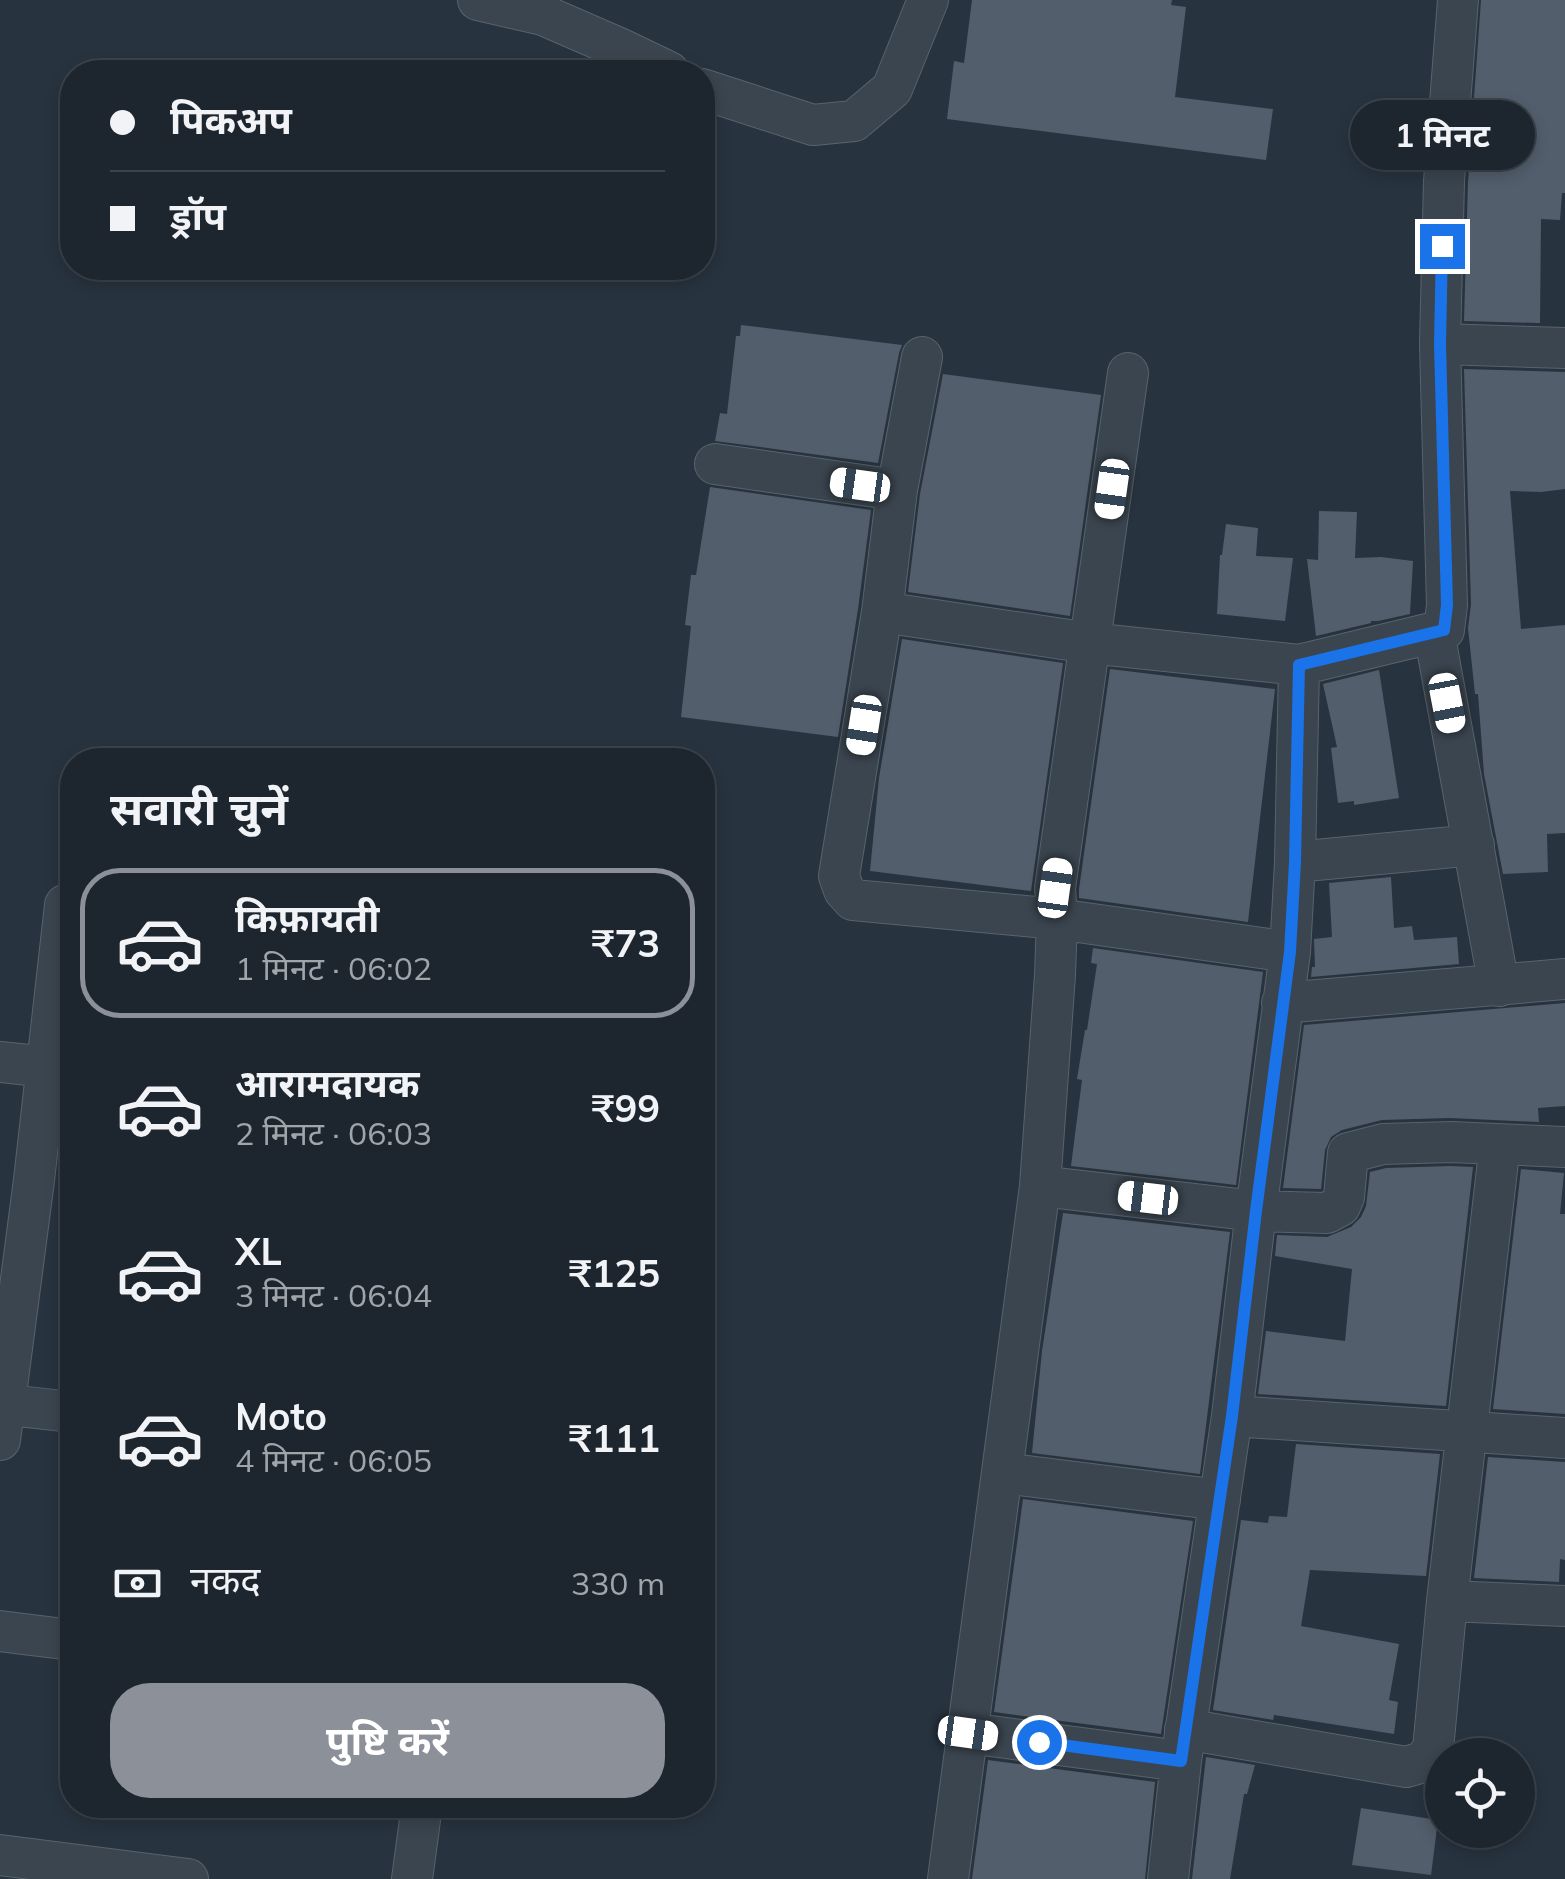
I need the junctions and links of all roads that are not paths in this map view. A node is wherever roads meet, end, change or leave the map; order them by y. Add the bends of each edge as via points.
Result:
1 (478, 0) edge
2 (928, 0) edge
3 (1458, 0) edge
4 (644, 60) edge
5 (715, 93) edge
6 (1440, 344) junction
7 (1565, 348) edge
8 (922, 357) dead end
9 (1128, 373) dead end
10 (715, 464) dead end
11 (897, 490) junction
12 (882, 612) junction
13 (1434, 632) junction
14 (1090, 643) junction
15 (1299, 665) junction
16 (1474, 845) junction
17 (1295, 862) junction
18 (1057, 920) junction
19 (60, 944) edge
20 (1290, 952) junction
21 (1565, 979) edge
22 (1498, 986) junction
23 (1282, 1003) junction
24 (0, 1062) edge
25 (47, 1067) junction
26 (1500, 1144) junction
27 (1565, 1147) edge
28 (1040, 1186) junction
29 (1256, 1211) junction
30 (60, 1413) edge
31 (2, 1416) edge
32 (1232, 1416) junction
33 (1468, 1430) junction
34 (1565, 1438) edge
35 (1002, 1473) junction
36 (1220, 1500) junction
37 (1447, 1601) junction
38 (1565, 1606) edge
39 (0, 1632) edge
40 (60, 1639) edge
41 (968, 1733) junction
42 (1183, 1745) junction
43 (420, 1818) edge
44 (0, 1855) edge
45 (188, 1879) edge
46 (412, 1879) edge
47 (948, 1879) edge
48 (1168, 1879) edge

1 - 4 street via 543,16
2 - 5 street via 892,89 854,122 813,125
3 - 6 street
6 - 7 street
6 - 13 street via 1447,605 1444,630
8 - 11 street
9 - 14 street
10 - 11 street
11 - 12 street
12 - 14 street
12 - 18 street via 839,876 844,890 853,900
13 - 15 street
13 - 16 street
14 - 15 street
14 - 18 street via 1055,888
15 - 17 street
16 - 17 street
16 - 22 street
17 - 20 street
18 - 20 street
18 - 28 street
19 - 25 street
20 - 23 street
21 - 22 street
22 - 23 street
23 - 29 street
24 - 25 street
25 - 31 street
26 - 27 street
26 - 29 street via 1383,1144 1348,1153 1340,1206 1327,1213
26 - 33 street
28 - 29 street
28 - 35 street
29 - 32 street
30 - 31 street
32 - 33 street
32 - 36 street
33 - 34 street
33 - 37 street
35 - 36 street
35 - 41 street
36 - 42 street
37 - 38 street
37 - 42 street via 1432,1749 1424,1762 1406,1767
39 - 40 street
41 - 42 street
41 - 47 street
42 - 48 street
43 - 46 street
44 - 45 street

